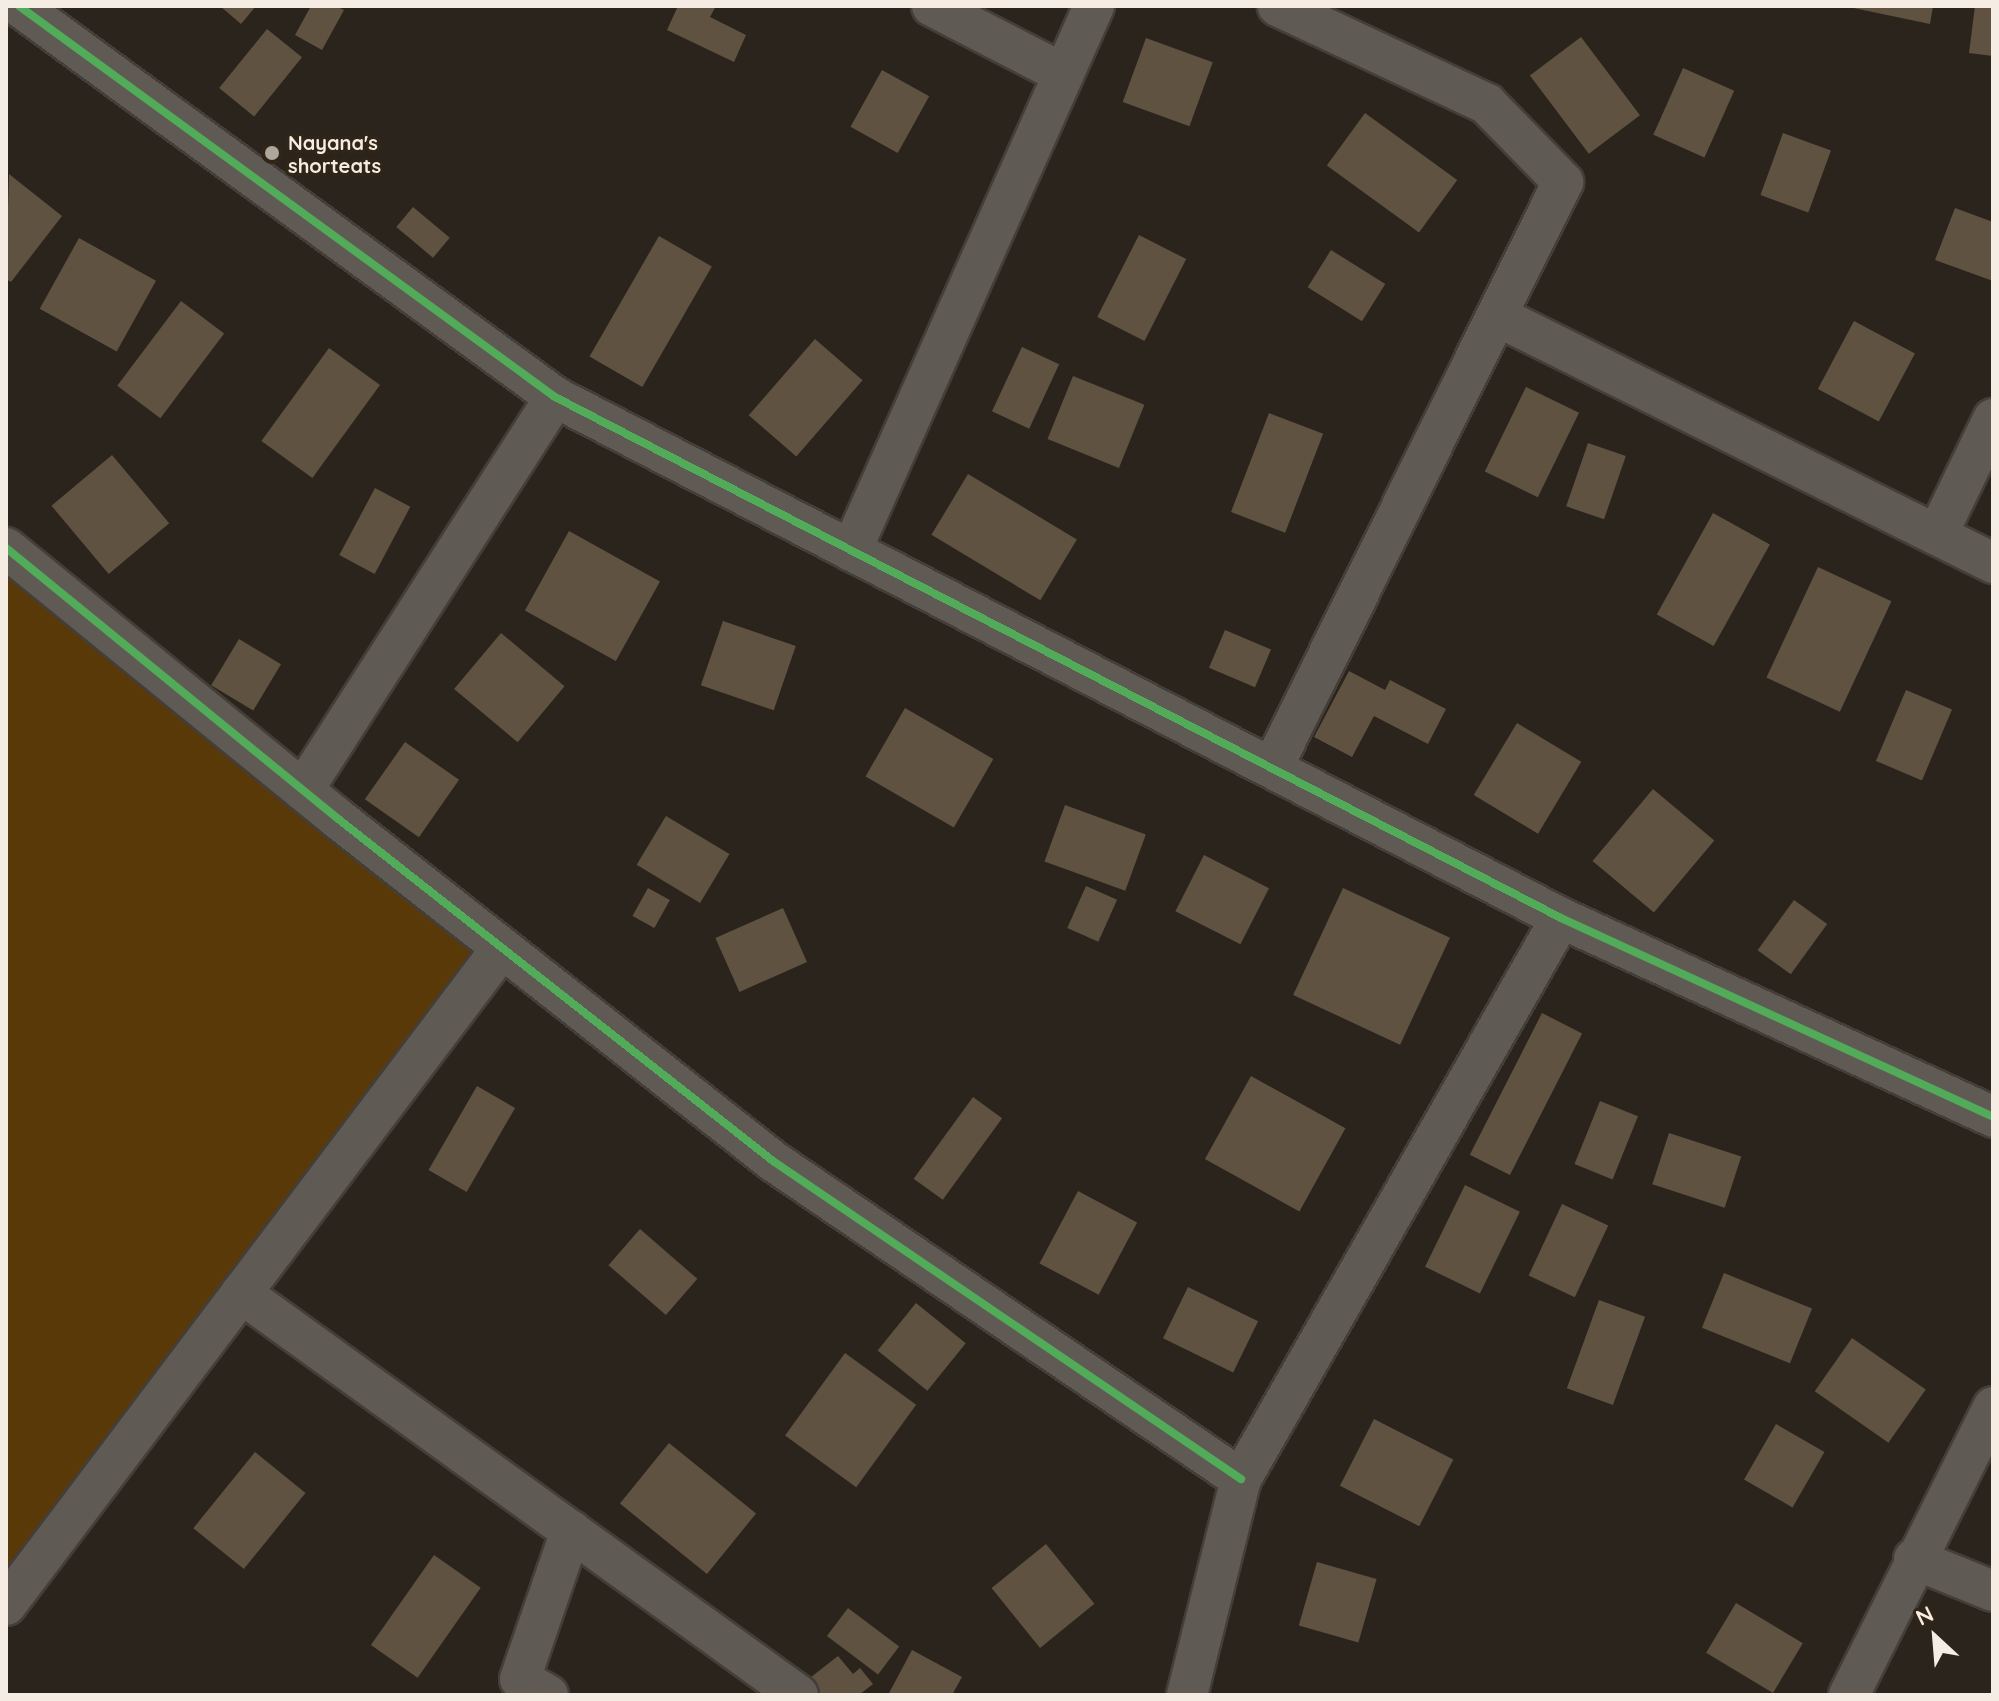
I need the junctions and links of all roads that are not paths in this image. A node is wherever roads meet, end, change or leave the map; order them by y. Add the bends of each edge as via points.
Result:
1 (19, 6) edge
2 (932, 6) edge
3 (1094, 6) edge
4 (1278, 6) edge
5 (1064, 74) junction
6 (1497, 316) junction
7 (555, 397) junction
8 (1993, 419) edge
9 (1937, 535) junction
10 (6, 548) edge
11 (851, 551) junction
12 (1993, 563) edge
13 (1272, 768) junction
14 (303, 790) junction
15 (1561, 918) junction
16 (502, 948) junction
17 (1993, 1117) edge
18 (241, 1293) junction
19 (1993, 1407) edge
20 (1241, 1479) junction
21 (571, 1531) junction
22 (1914, 1559) junction
23 (1993, 1591) edge
24 (6, 1605) edge
25 (548, 1695) edge
26 (798, 1695) edge
27 (1187, 1695) edge
28 (1849, 1695) edge

1 - 7 street
2 - 5 street
3 - 5 street
4 - 6 street via 1487,104 1563,182
5 - 11 street
6 - 9 street
6 - 13 street
7 - 11 street
7 - 14 street
8 - 9 street
9 - 12 street
10 - 14 street
11 - 13 street
13 - 15 street
14 - 16 street
15 - 17 street
15 - 20 street
16 - 18 street
16 - 20 street via 773,1161
18 - 21 street
18 - 24 street
19 - 22 street
20 - 27 street
21 - 25 street via 520,1679
21 - 26 street
22 - 23 street
22 - 28 street

